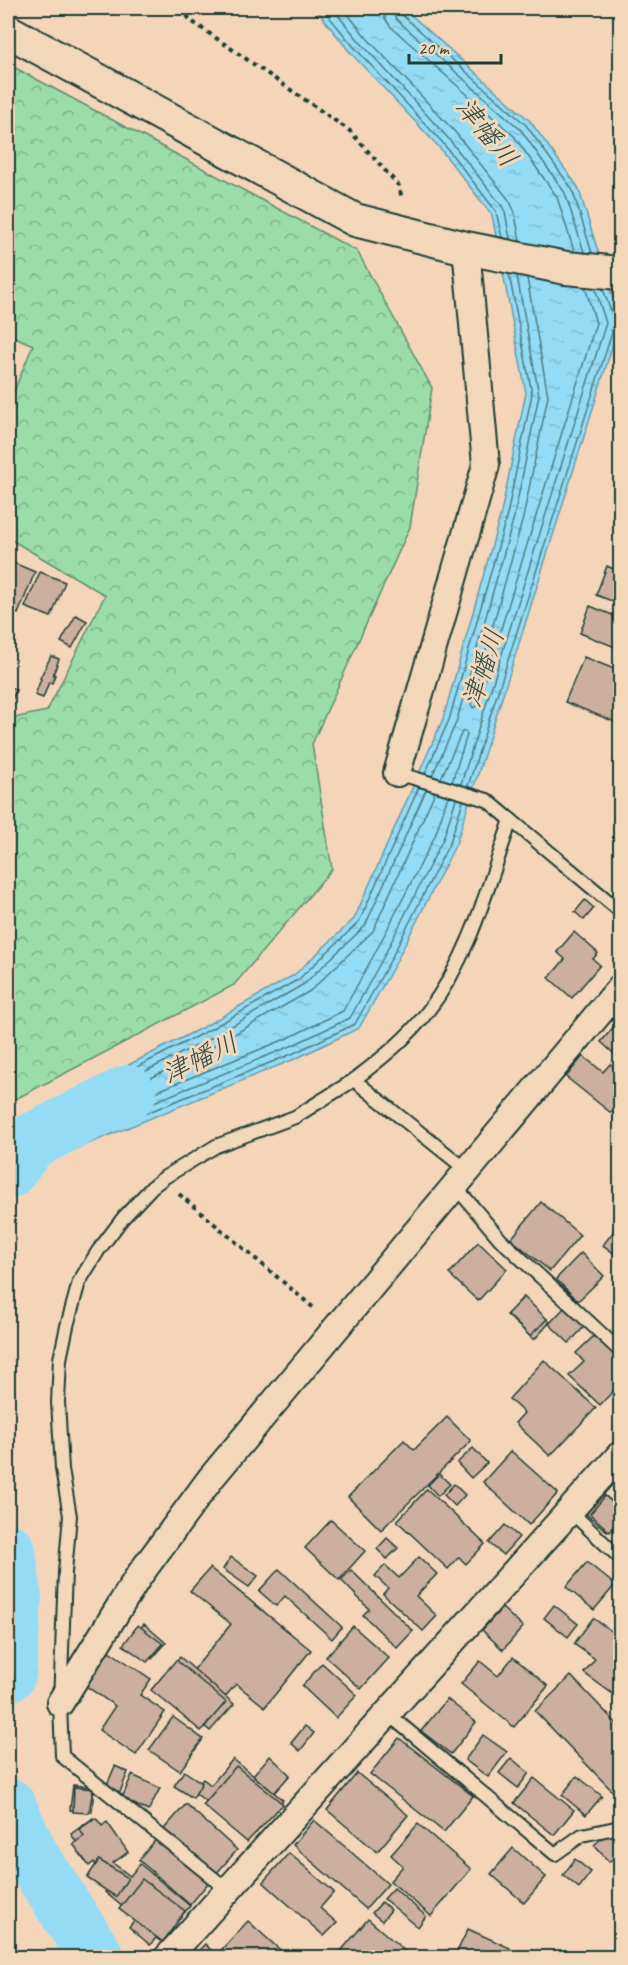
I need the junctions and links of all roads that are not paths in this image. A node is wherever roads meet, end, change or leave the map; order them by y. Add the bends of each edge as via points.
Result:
1 (8, 31) edge
2 (466, 248) junction
3 (621, 273) edge
4 (397, 773) joint
5 (511, 820) junction
6 (621, 911) edge
7 (621, 988) edge
8 (354, 1080) junction
9 (461, 1178) junction
10 (621, 1351) edge
11 (621, 1455) edge
12 (570, 1511) junction
13 (621, 1558) edge
14 (60, 1703) junction
15 (387, 1713) junction
16 (621, 1827) edge
17 (228, 1890) junction
18 (167, 1958) edge

1 - 2 street via 355,220
2 - 3 street via 566,268
2 - 4 street via 486,465
4 - 5 lane via 487,800
5 - 6 lane
5 - 8 lane via 467,945 454,970 428,1011 390,1052
7 - 9 street
8 - 9 lane
8 - 14 lane via 295,1117 216,1146 152,1187 123,1218 79,1282 60,1359 58,1402 62,1469 70,1516
9 - 10 lane via 500,1239
9 - 14 street via 211,1478 138,1577
11 - 12 street
12 - 13 lane
12 - 15 street
14 - 17 lane via 62,1756
15 - 16 lane via 555,1854 582,1835
15 - 17 street
17 - 18 street

